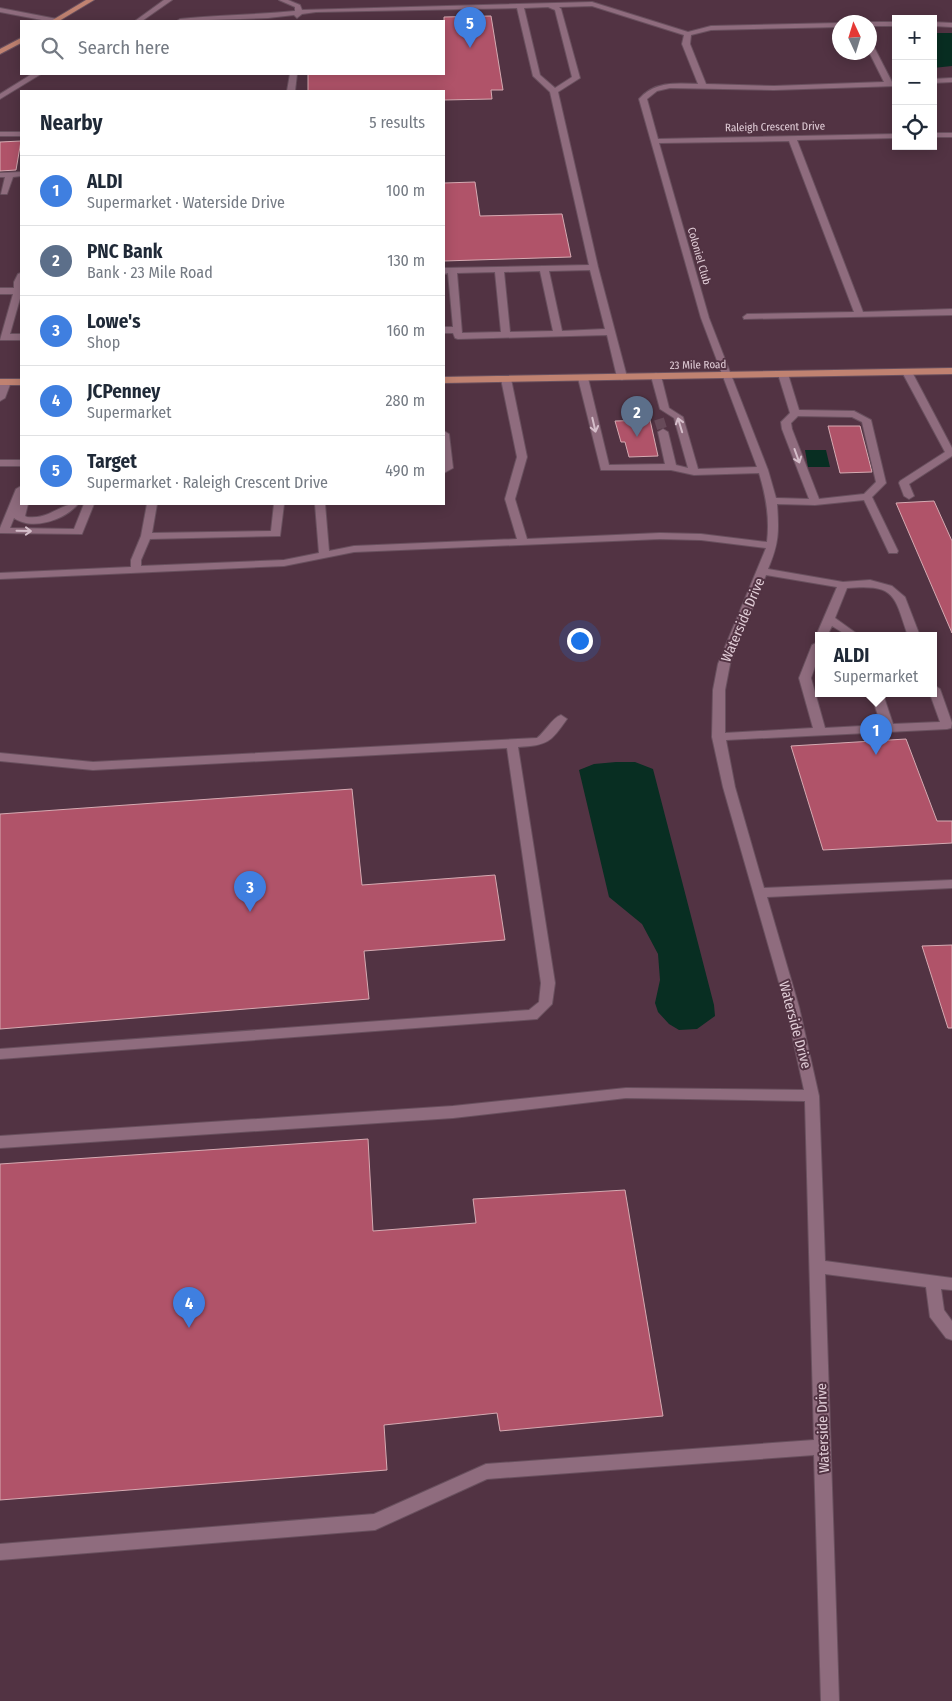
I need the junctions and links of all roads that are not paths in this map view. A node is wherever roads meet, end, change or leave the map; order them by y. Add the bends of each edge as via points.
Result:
1 (91, 0) edge
2 (170, 0) edge
3 (282, 0) edge
4 (425, 4) edge
5 (549, 5) junction
6 (520, 6) junction
7 (0, 10) edge
8 (299, 12) junction
9 (218, 19) edge
10 (50, 20) edge
11 (57, 20) edge
12 (140, 20) edge
13 (199, 20) edge
14 (296, 20) edge
15 (877, 24) edge
16 (892, 24) edge
17 (937, 24) edge
18 (832, 25) edge
19 (952, 25) edge
20 (688, 34) junction
21 (20, 41) edge
22 (0, 52) edge
23 (877, 59) edge
24 (36, 75) edge
25 (293, 75) edge
26 (952, 80) edge
27 (937, 81) edge
28 (892, 84) edge
29 (703, 86) junction
30 (291, 90) edge
31 (554, 91) junction
32 (0, 97) edge
33 (0, 134) edge
34 (20, 134) edge
35 (937, 135) edge
36 (952, 135) edge
37 (892, 136) edge
38 (792, 138) junction
39 (655, 141) junction
40 (20, 174) edge
41 (0, 175) edge
42 (10, 175) junction
43 (4, 192) dead end
44 (594, 267) junction
45 (544, 268) junction
46 (499, 270) junction
47 (448, 271) edge
48 (20, 278) edge
49 (0, 291) edge
50 (18, 291) junction
51 (952, 312) edge
52 (859, 314) junction
53 (747, 317) dead end
54 (445, 330) edge
55 (457, 330) junction
56 (612, 332) junction
57 (506, 334) junction
58 (558, 334) junction
59 (3, 337) edge
60 (20, 337) edge
61 (952, 371) edge
62 (907, 372) junction
63 (783, 374) junction
64 (728, 375) junction
65 (656, 376) junction
66 (622, 377) junction
67 (583, 378) junction
68 (506, 379) junction
69 (445, 380) edge
70 (3, 382) edge
71 (20, 382) edge
72 (0, 398) edge
73 (665, 409) junction
74 (795, 413) junction
75 (659, 420) dead end
76 (663, 432) tunnel mouth
77 (940, 435) junction
78 (952, 435) edge
79 (445, 442) edge
80 (951, 455) edge
81 (0, 463) edge
82 (20, 464) edge
83 (671, 467) junction
84 (445, 470) edge
85 (763, 470) junction
86 (694, 472) junction
87 (20, 493) edge
88 (909, 496) dead end
89 (867, 498) junction
90 (772, 501) junction
91 (815, 502) junction
92 (23, 505) edge
93 (72, 505) edge
94 (89, 505) edge
95 (152, 505) edge
96 (278, 505) edge
97 (320, 505) edge
98 (146, 536) junction
99 (523, 542) junction
100 (772, 546) junction
101 (893, 552) dead end
102 (324, 555) junction
103 (136, 568) junction
104 (763, 571) junction
105 (0, 576) edge
106 (843, 585) junction
107 (829, 619) junction
108 (824, 632) edge
109 (849, 632) edge
110 (913, 632) edge
111 (815, 653) edge
112 (878, 697) edge
113 (937, 697) edge
114 (561, 719) dead end
115 (888, 728) junction
116 (820, 732) junction
117 (718, 737) junction
118 (512, 743) junction
119 (0, 757) edge
120 (952, 884) edge
121 (760, 893) junction
122 (0, 1054) edge
123 (812, 1096) junction
124 (0, 1142) edge
125 (818, 1267) junction
126 (933, 1281) junction
127 (952, 1284) edge
128 (952, 1333) edge
129 (824, 1447) junction
130 (0, 1552) edge
131 (830, 1701) edge

1 - 11 main road
2 - 12 street
3 - 8 street via 298,6
4 - 6 street
4 - 8 street
5 - 6 street
5 - 20 street via 592,4
5 - 31 street via 558,9 576,78
6 - 31 street via 537,76
7 - 10 street
8 - 9 street
8 - 14 street
9 - 13 street
15 - 16 street
17 - 19 street
18 - 20 street via 711,28
20 - 29 street via 686,44
21 - 22 main road
23 - 28 street
24 - 32 street
25 - 30 street
26 - 27 street
28 - 29 street, Coloniel Club via 774,88
29 - 39 street, Coloniel Club via 657,88 647,93 643,99
31 - 44 street
33 - 34 street
35 - 36 street
37 - 38 street, Raleigh Crescent Drive
38 - 39 street, Raleigh Crescent Drive
38 - 52 street
39 - 64 street, Coloniel Club via 705,318
40 - 42 street
41 - 42 street
42 - 43 street
44 - 45 street
44 - 56 street
45 - 46 street
45 - 58 street
46 - 47 street
46 - 57 street
47 - 55 street
48 - 50 street
49 - 50 street
50 - 59 street
51 - 52 street
52 - 53 street
54 - 55 street
55 - 57 street via 458,336
56 - 58 street
56 - 66 street
57 - 58 street
59 - 60 street
61 - 62 main road, 23 Mile Road
62 - 63 main road, 23 Mile Road
62 - 77 street
63 - 64 main road, 23 Mile Road
63 - 74 street
64 - 65 main road, 23 Mile Road
64 - 85 street, Waterside Drive
65 - 66 main road, 23 Mile Road
65 - 73 street
66 - 67 main road, 23 Mile Road
67 - 68 main road, 23 Mile Road
67 -> 83 street via 605,468
68 - 69 main road, 23 Mile Road
68 - 99 street via 522,457 510,498
70 - 71 main road
70 - 72 street
73 - 75 street via 658,415
86 -> 73 street via 678,417
74 - 89 street via 854,414 866,420 881,483
74 -> 91 street via 786,422 787,429
76 - 83 street
77 - 78 street
77 - 80 street
79 - 84 street via 448,468
80 - 88 street via 904,483
81 - 82 street
83 - 86 street
85 - 86 street
85 - 90 street, Waterside Drive
87 -> 94 street via 4,531 78,532
89 - 91 street
89 - 101 street
90 - 91 street
90 - 100 street, Waterside Drive
92 - 93 street via 19,517 28,520 62,513
95 - 98 street
96 - 98 street via 276,534
97 - 102 street
98 - 103 street
99 - 100 street via 679,535
99 - 102 street via 354,549
100 - 104 street, Waterside Drive
102 - 103 street via 284,563
103 - 105 street
104 - 106 street
104 - 117 street, Waterside Drive via 724,664 716,702
106 - 107 street
106 - 110 street via 870,583 888,588 900,597
107 - 108 street
107 - 109 street
111 - 116 street via 805,678
112 - 115 street
113 - 115 street via 947,725
114 - 118 street via 540,742
115 - 116 street
116 - 117 street
117 - 121 street, Waterside Drive
118 - 119 street via 93,766
118 - 122 street via 548,984 545,1004 532,1014
120 - 121 street
121 - 123 street, Waterside Drive
123 - 124 street via 626,1093 453,1112
123 - 125 street, Waterside Drive
125 - 126 street
125 - 129 street, Waterside Drive
126 - 127 street
126 - 128 street via 936,1312
129 - 130 street via 486,1472 374,1522
129 - 131 street, Waterside Drive

